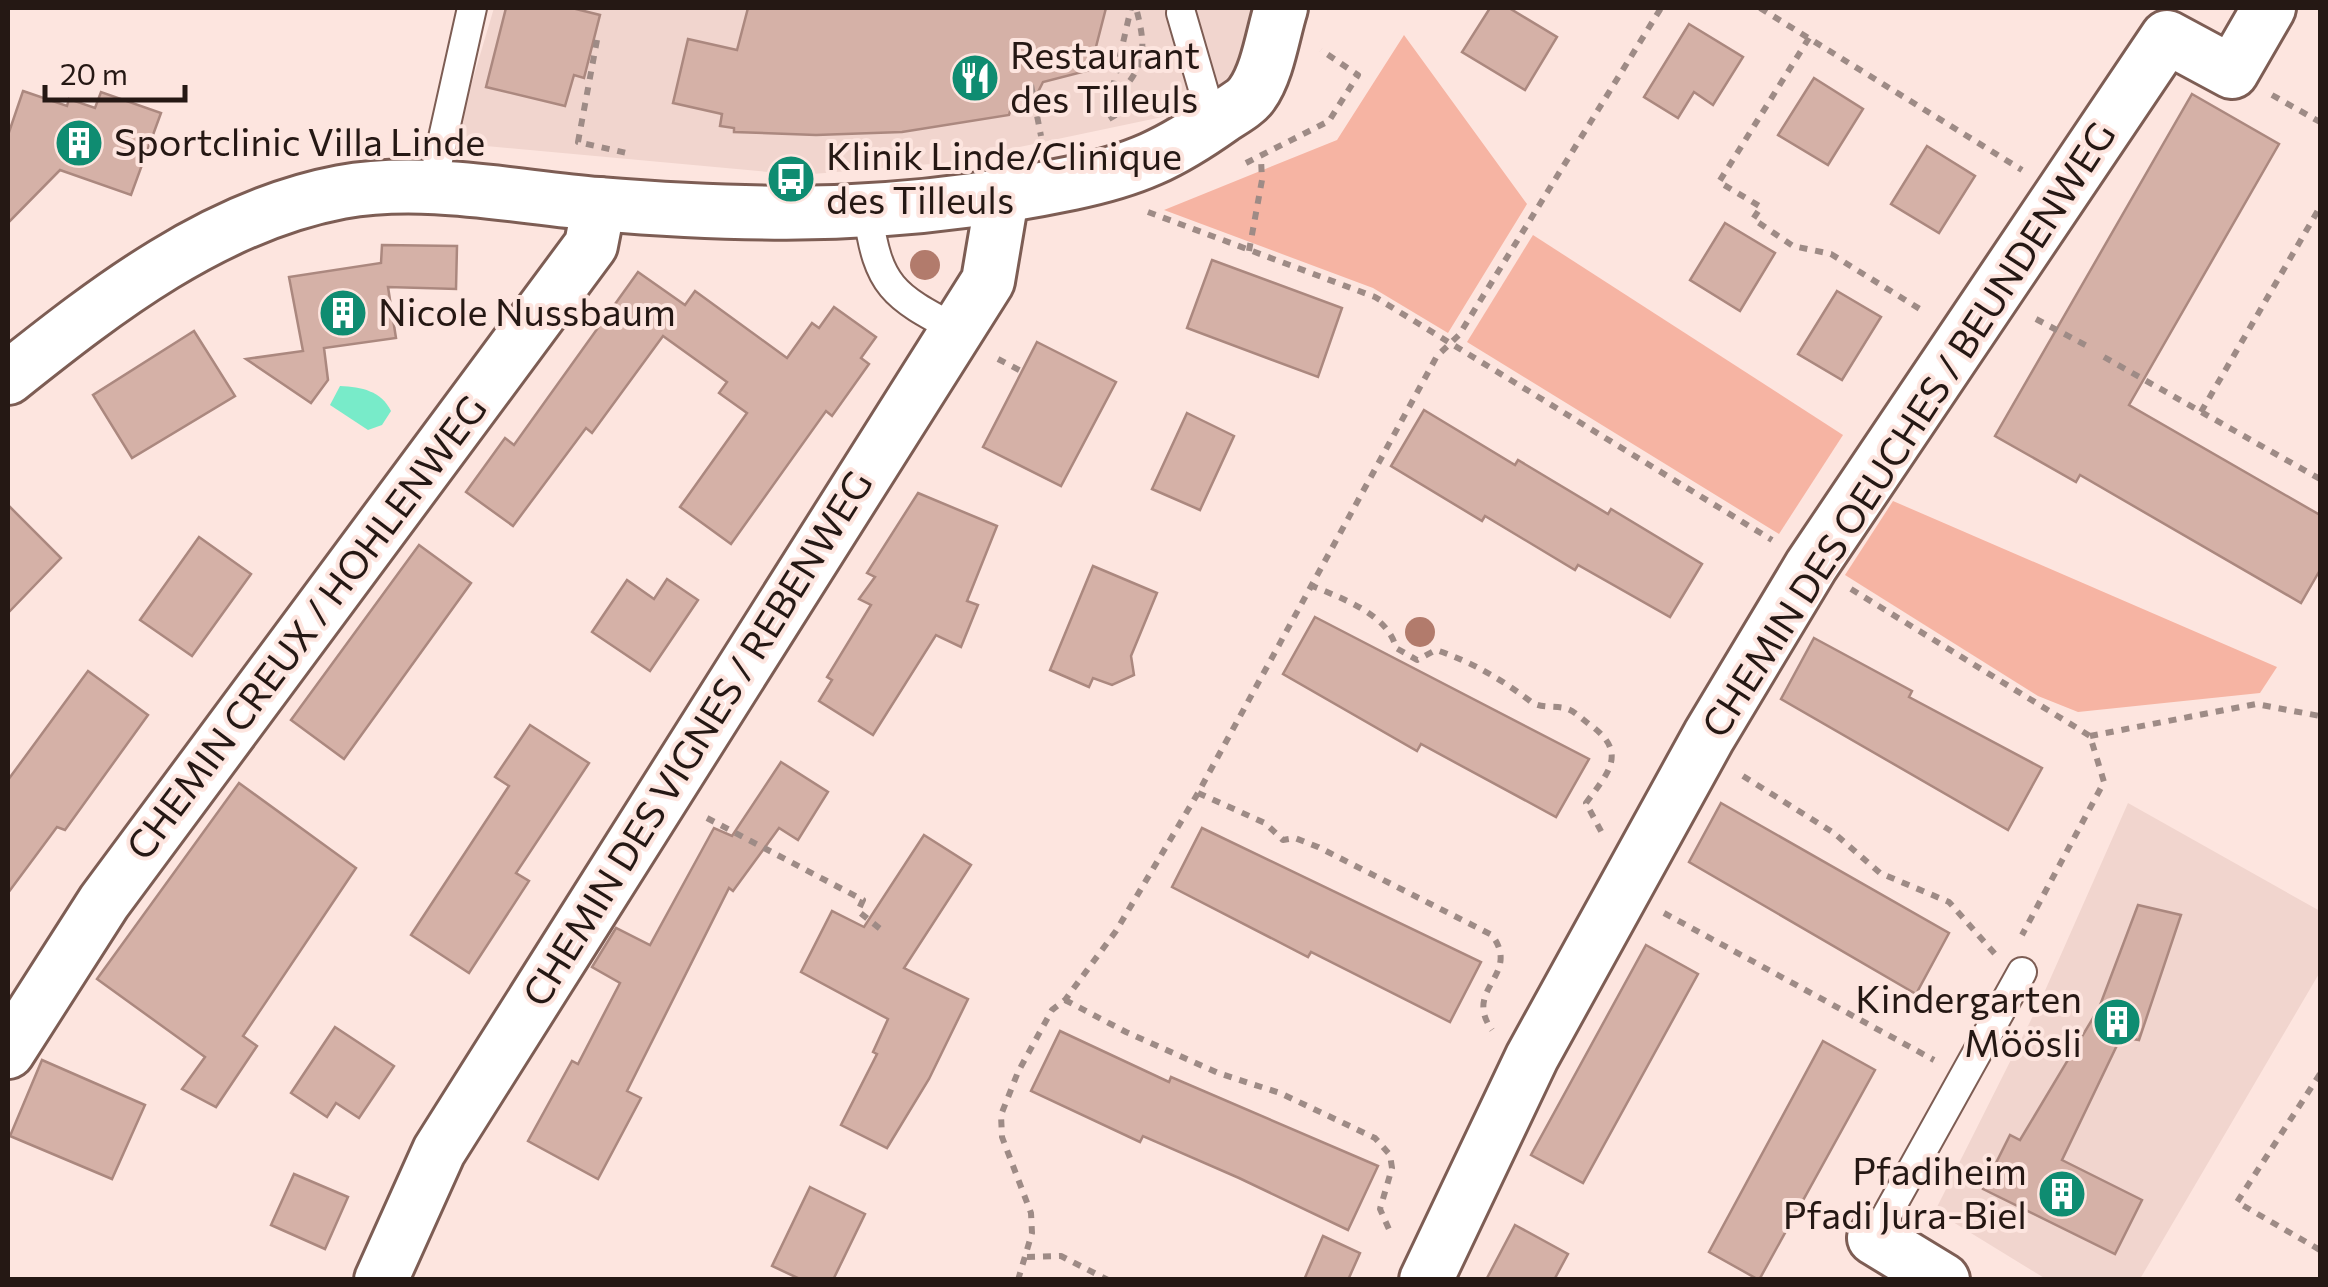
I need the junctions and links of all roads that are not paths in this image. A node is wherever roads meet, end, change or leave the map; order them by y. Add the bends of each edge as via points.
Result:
1 (472, 8) edge
2 (1280, 8) edge
3 (2269, 8) edge
4 (1181, 13) dead end
5 (1208, 127) junction
6 (432, 188) junction
7 (1002, 198) junction
8 (599, 204) junction
9 (868, 214) junction
10 (956, 329) junction
11 (8, 378) edge
12 (2014, 962) road end
13 (8, 1052) edge
14 (1874, 1238) joint
15 (381, 1280) edge
16 (1426, 1280) edge
17 (1943, 1280) edge

1 - 6 lane
2 - 5 street via 1252,94
3 - 16 street, CHEMIN DES OEUCHES / BEUNDENWEG via 2232,72 2166,38 1811,566 1532,1057
4 - 5 lane
5 - 7 street via 1159,160
6 - 8 street
6 - 11 street via 344,192 277,208 157,269
7 - 9 street
7 - 10 street, CHEMIN DES VIGNES / REBENWEG via 988,281
8 - 9 street via 753,215
8 - 13 street, CHEMIN CREUX / HOHLENWEG via 591,245 104,902
9 - 10 lane via 874,259 890,286
10 - 15 street, CHEMIN DES VIGNES / REBENWEG via 439,1151
12 - 14 lane
14 - 17 street

